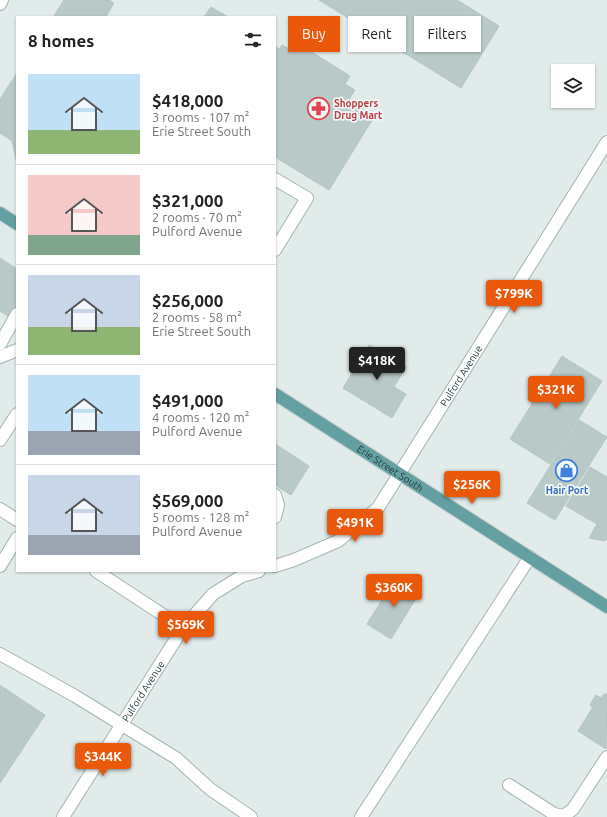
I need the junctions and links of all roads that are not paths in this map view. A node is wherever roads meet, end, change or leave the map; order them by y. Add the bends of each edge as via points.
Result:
1 (2, 0) edge
2 (0, 4) edge
3 (607, 142) edge
4 (276, 180) edge
5 (0, 213) edge
6 (16, 223) edge
7 (276, 248) edge
8 (16, 316) edge
9 (0, 344) edge
10 (16, 350) edge
11 (0, 357) edge
12 (276, 395) edge
13 (16, 416) edge
14 (0, 440) edge
15 (401, 473) junction
16 (276, 498) edge
17 (0, 509) edge
18 (276, 513) edge
19 (16, 519) edge
20 (16, 540) edge
21 (530, 557) junction
22 (0, 566) edge
23 (276, 566) edge
24 (98, 572) edge
25 (256, 572) edge
26 (607, 607) edge
27 (183, 628) junction
28 (0, 654) edge
29 (123, 724) junction
30 (607, 757) edge
31 (509, 785) dead end
32 (63, 817) edge
33 (251, 817) edge
34 (361, 817) edge

1 - 2 street
3 - 15 street, Pulford Avenue
4 - 7 street via 307,198
5 - 6 main road
8 - 9 street
10 - 11 street
12 - 15 main road, Erie Street South
13 - 14 street
15 - 21 main road, Erie Street South
15 - 23 street, Pulford Avenue via 378,508 338,541
16 - 18 street
17 - 19 street
20 - 22 street
21 - 26 main road, Erie Street South
21 - 34 street
24 - 27 street
25 - 27 street, Pulford Avenue via 242,576 213,594
27 - 29 street, Pulford Avenue
28 - 29 street
29 - 32 street, Pulford Avenue
29 - 33 street via 176,758 210,789
30 - 31 street via 573,809 564,816 554,814

